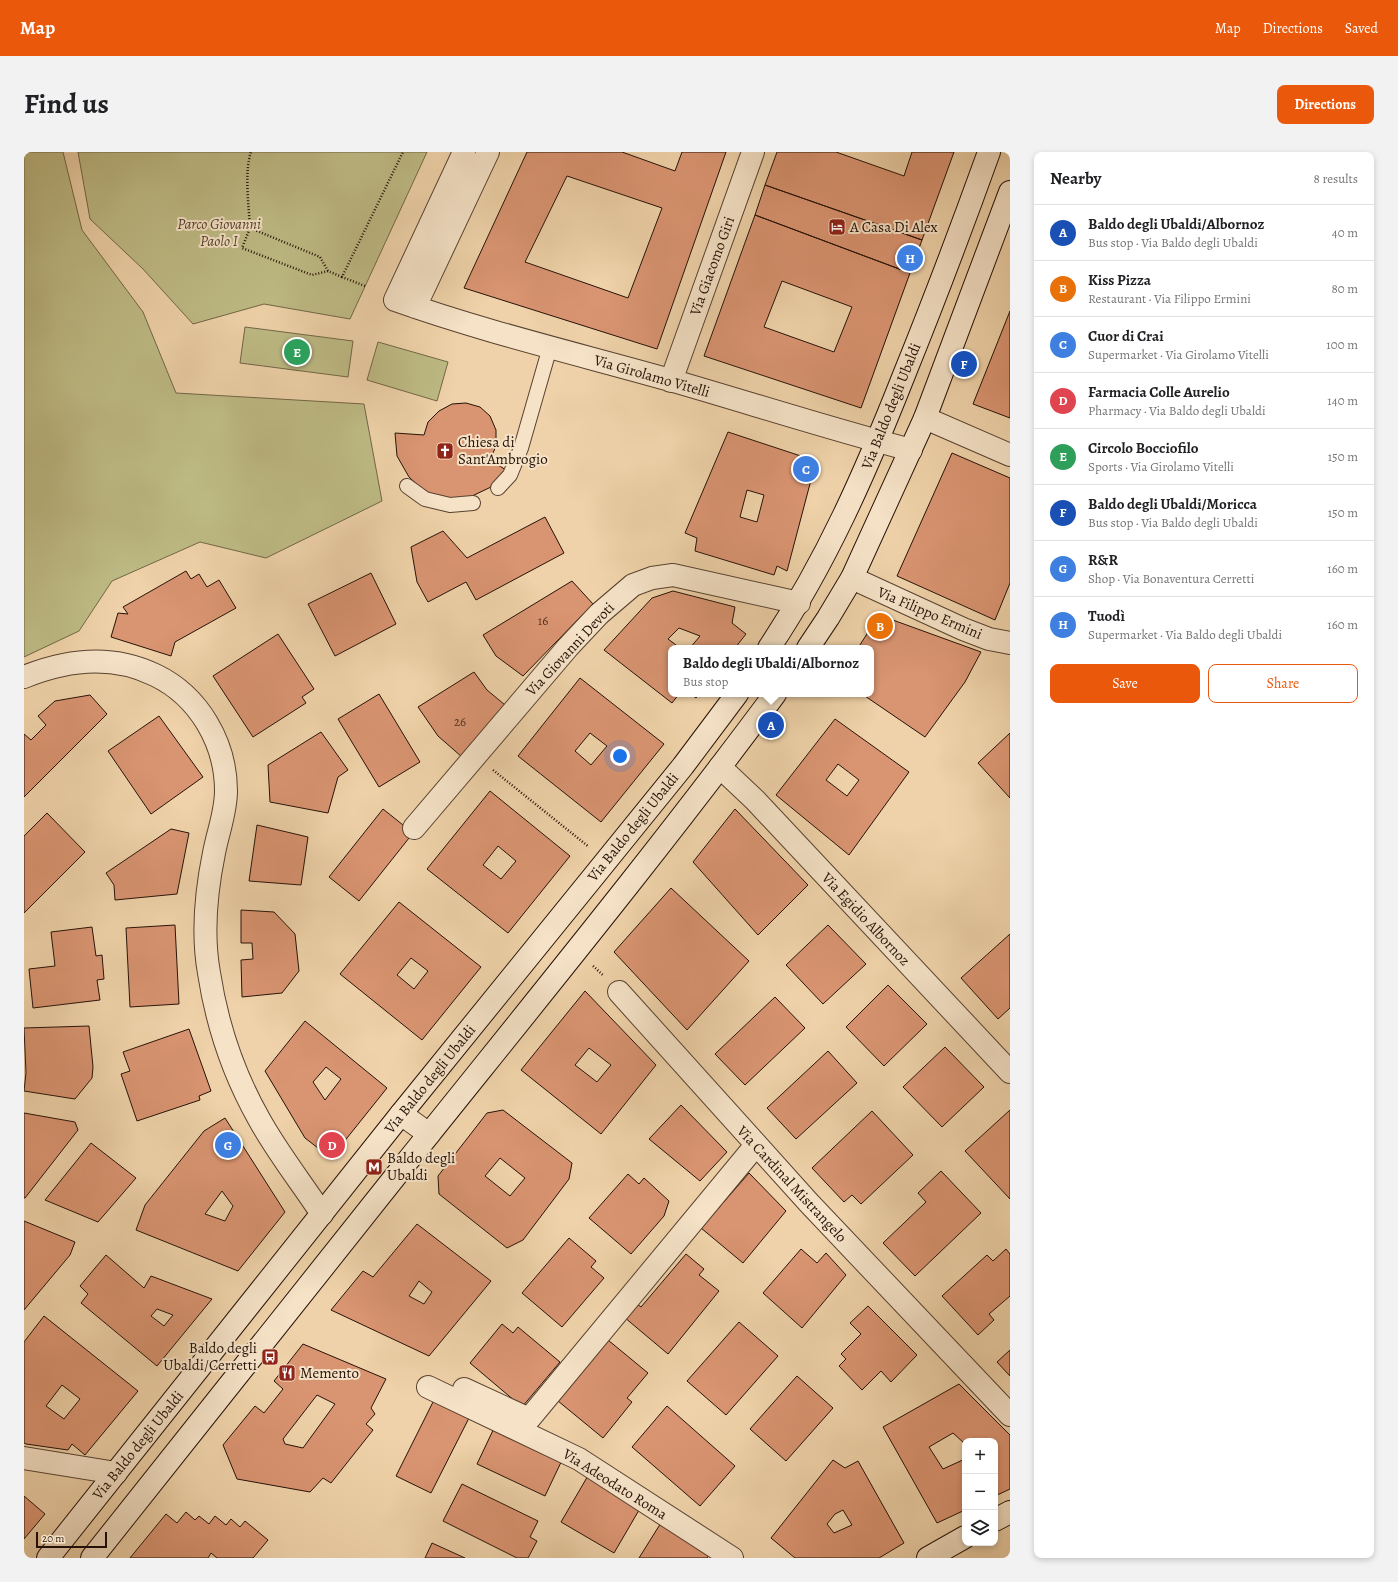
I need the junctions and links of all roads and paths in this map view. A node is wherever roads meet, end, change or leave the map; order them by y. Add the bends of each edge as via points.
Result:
1 (251, 152) edge
2 (403, 152) edge
3 (464, 152) edge
4 (488, 152) edge
5 (753, 152) edge
6 (989, 152) edge
7 (1010, 192) edge
8 (250, 228) junction
9 (328, 271) junction
10 (342, 277) junction
11 (365, 286) dead end
12 (415, 307) junction
13 (550, 347) junction
14 (671, 381) junction
15 (925, 418) junction
16 (877, 441) junction
17 (911, 450) junction
18 (1010, 455) edge
19 (407, 486) dead end
20 (498, 488) dead end
21 (473, 503) dead end
22 (852, 578) junction
23 (799, 603) junction
24 (1010, 643) edge
25 (771, 645) edge
26 (810, 645) edge
27 (24, 677) edge
28 (734, 697) edge
29 (773, 697) edge
30 (476, 756) junction
31 (720, 767) junction
32 (414, 828) dead end
33 (606, 860) junction
34 (577, 950) junction
35 (619, 992) joint
36 (1010, 1072) edge
37 (401, 1114) junction
38 (429, 1134) junction
39 (756, 1145) junction
40 (322, 1214) junction
41 (428, 1387) dead end
42 (464, 1389) dead end
43 (1010, 1415) edge
44 (24, 1458) edge
45 (116, 1473) junction
46 (1010, 1512) edge
47 (998, 1518) edge
48 (962, 1538) edge
49 (48, 1558) edge
50 (92, 1558) edge
51 (732, 1558) edge
52 (928, 1558) edge

1 - 8 path via 248,190
2 - 10 path
3 - 12 street, Via Girolamo Vitelli via 394,300
4 - 12 street
5 - 14 street, Via Giacomo Giri
6 - 16 street, Via Baldo degli Ubaldi
7 - 15 street
8 - 9 path via 320,257
8 - 9 path via 242,248 312,275
9 - 10 path
10 - 11 path
12 - 13 street, Via Girolamo Vitelli
13 - 14 street, Via Girolamo Vitelli
13 - 20 lane via 521,448 510,475
14 - 16 street, Via Girolamo Vitelli
15 - 17 street
15 - 18 street
16 - 17 street, Via Girolamo Vitelli
16 - 23 street, Via Baldo degli Ubaldi via 841,524
17 - 22 street
19 - 21 lane via 425,499 450,505
22 - 24 street, Via Filippo Ermini via 963,629 989,639
22 - 26 street
23 - 25 street, Via Baldo degli Ubaldi
23 - 30 street, Via Giovanni Devoti via 673,574 642,580 624,592 582,631
27 - 40 street via 71,662 101,660 122,663 146,670 173,684 205,718 221,756 226,791 212,868 205,931 205,953 218,1016 232,1062 260,1121
28 - 33 street, Via Baldo degli Ubaldi
29 - 31 street, Via Baldo degli Ubaldi
30 - 32 street, Via Giovanni Devoti
30 - 33 path
31 - 34 street, Via Baldo degli Ubaldi
31 - 36 street, Via Egidio Albornoz via 755,800
33 - 37 street, Via Baldo degli Ubaldi
34 - 35 path
34 - 38 street, Via Baldo degli Ubaldi
35 - 39 street, Via Cardinal Mistrangelo
37 - 38 street
37 - 40 street, Via Baldo degli Ubaldi
38 - 50 street, Via Baldo degli Ubaldi
39 - 42 street via 529,1419
39 - 43 street, Via Cardinal Mistrangelo
40 - 45 street, Via Baldo degli Ubaldi
41 - 51 street, Via Adeodato Roma via 579,1459
44 - 45 street
45 - 49 street, Via Baldo degli Ubaldi
46 - 47 street
48 - 52 street

